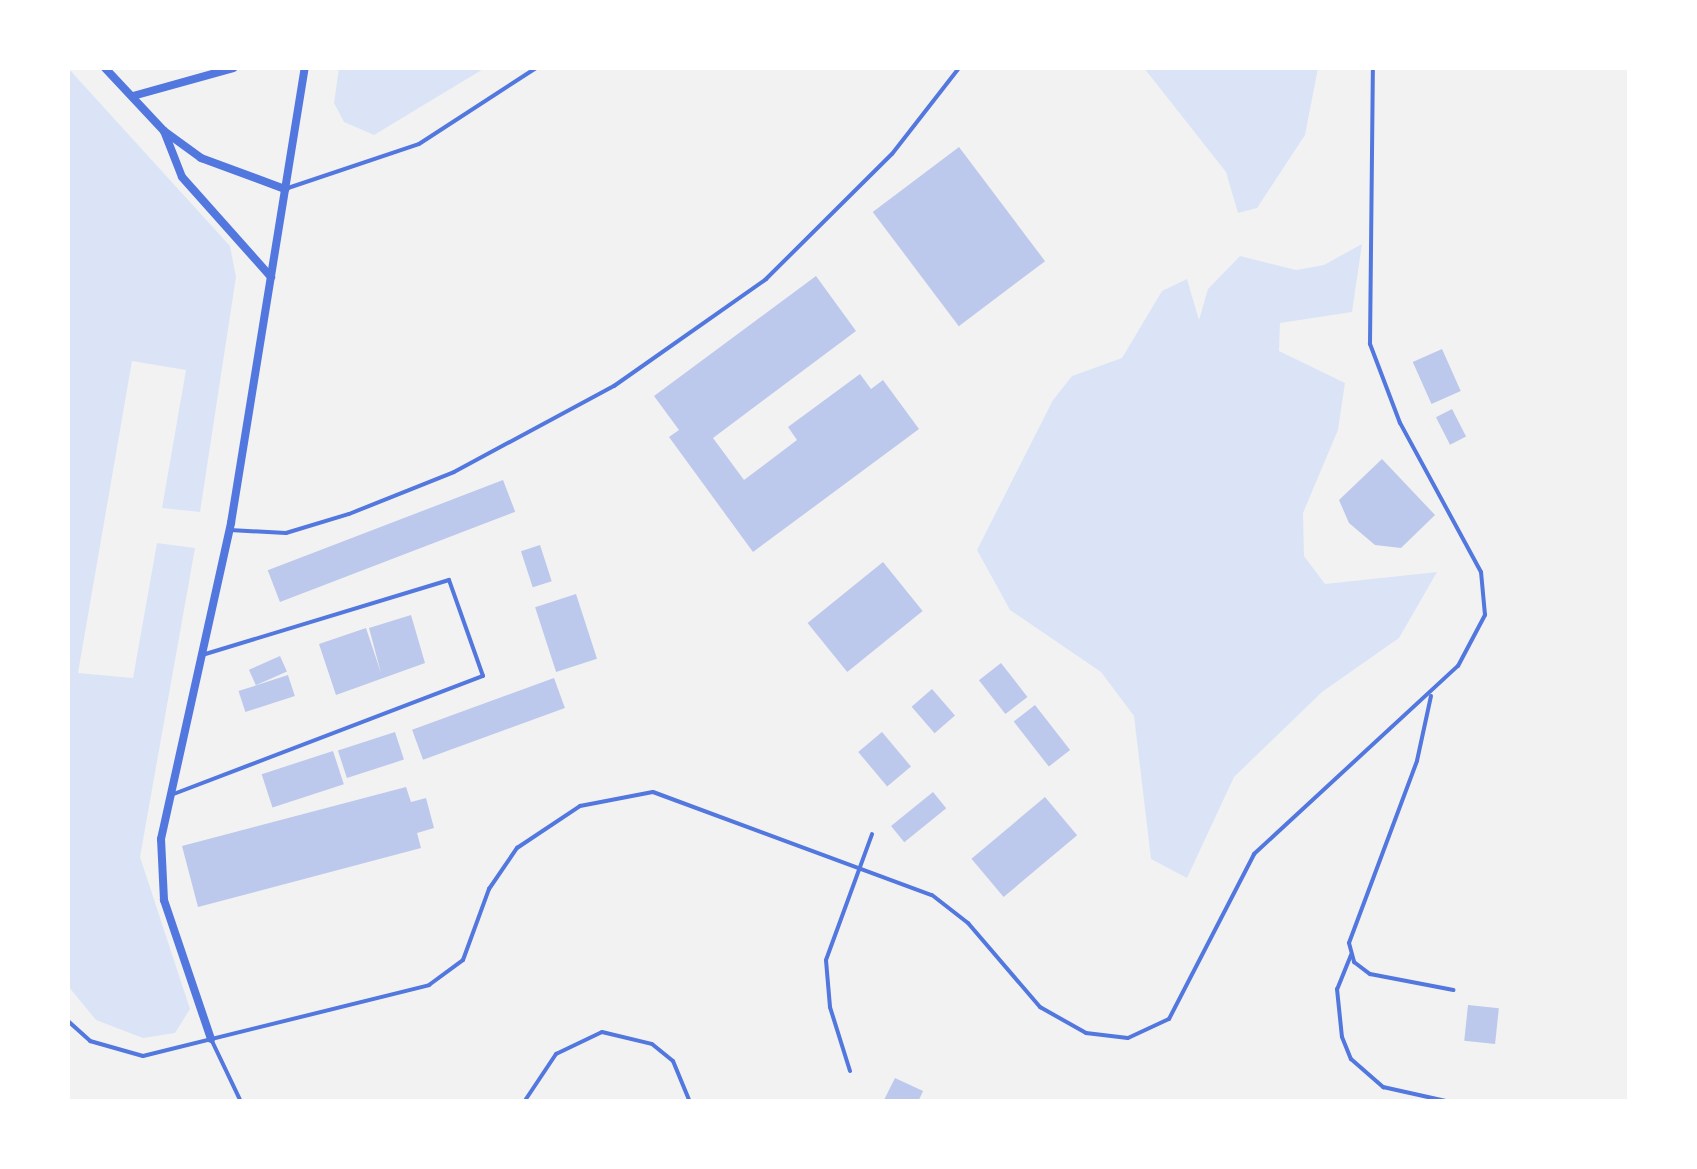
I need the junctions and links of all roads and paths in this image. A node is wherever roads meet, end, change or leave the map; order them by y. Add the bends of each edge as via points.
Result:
1 (105, 68) edge
2 (233, 68) edge
3 (305, 68) edge
4 (536, 68) edge
5 (959, 68) edge
6 (1373, 68) edge
7 (133, 96) junction
8 (164, 131) junction
9 (285, 188) junction
10 (271, 277) junction
11 (230, 530) junction
12 (202, 656) junction
13 (1432, 692) junction
14 (171, 795) junction
15 (872, 834) dead end
16 (858, 866) junction
17 (1351, 955) junction
18 (1453, 990) dead end
19 (68, 1021) edge
20 (210, 1039) junction
21 (850, 1070) dead end
22 (241, 1102) edge
23 (524, 1102) edge
24 (690, 1102) edge
25 (1450, 1102) edge

1 - 7 street
2 - 7 street
3 - 9 street
4 - 9 lane via 419,144
5 - 11 lane via 892,154 781,266 614,386 454,472 350,514 286,533
6 - 13 lane via 1370,344 1378,376 1487,596 1473,648
7 - 8 street
8 - 9 street via 201,158
8 - 10 street via 182,177
9 - 10 street
10 - 11 street
11 - 12 street
12 - 14 street
12 - 14 lane via 449,580 483,676
13 - 16 lane via 1254,854 1232,887 1184,996 1146,1034 1105,1038 1059,1020 953,908
13 - 17 lane via 1417,761 1352,933
14 - 20 street via 158,873
15 - 16 lane
16 - 20 lane via 684,800 652,792 604,797 548,826 502,864 474,942 450,973 429,985
16 - 21 lane via 826,960 830,1007
17 - 18 lane via 1370,974
17 - 25 lane via 1338,989 1351,1058 1384,1087
19 - 20 lane via 90,1041 143,1056
20 - 22 lane
23 - 24 lane via 556,1054 602,1032 652,1044 673,1062

